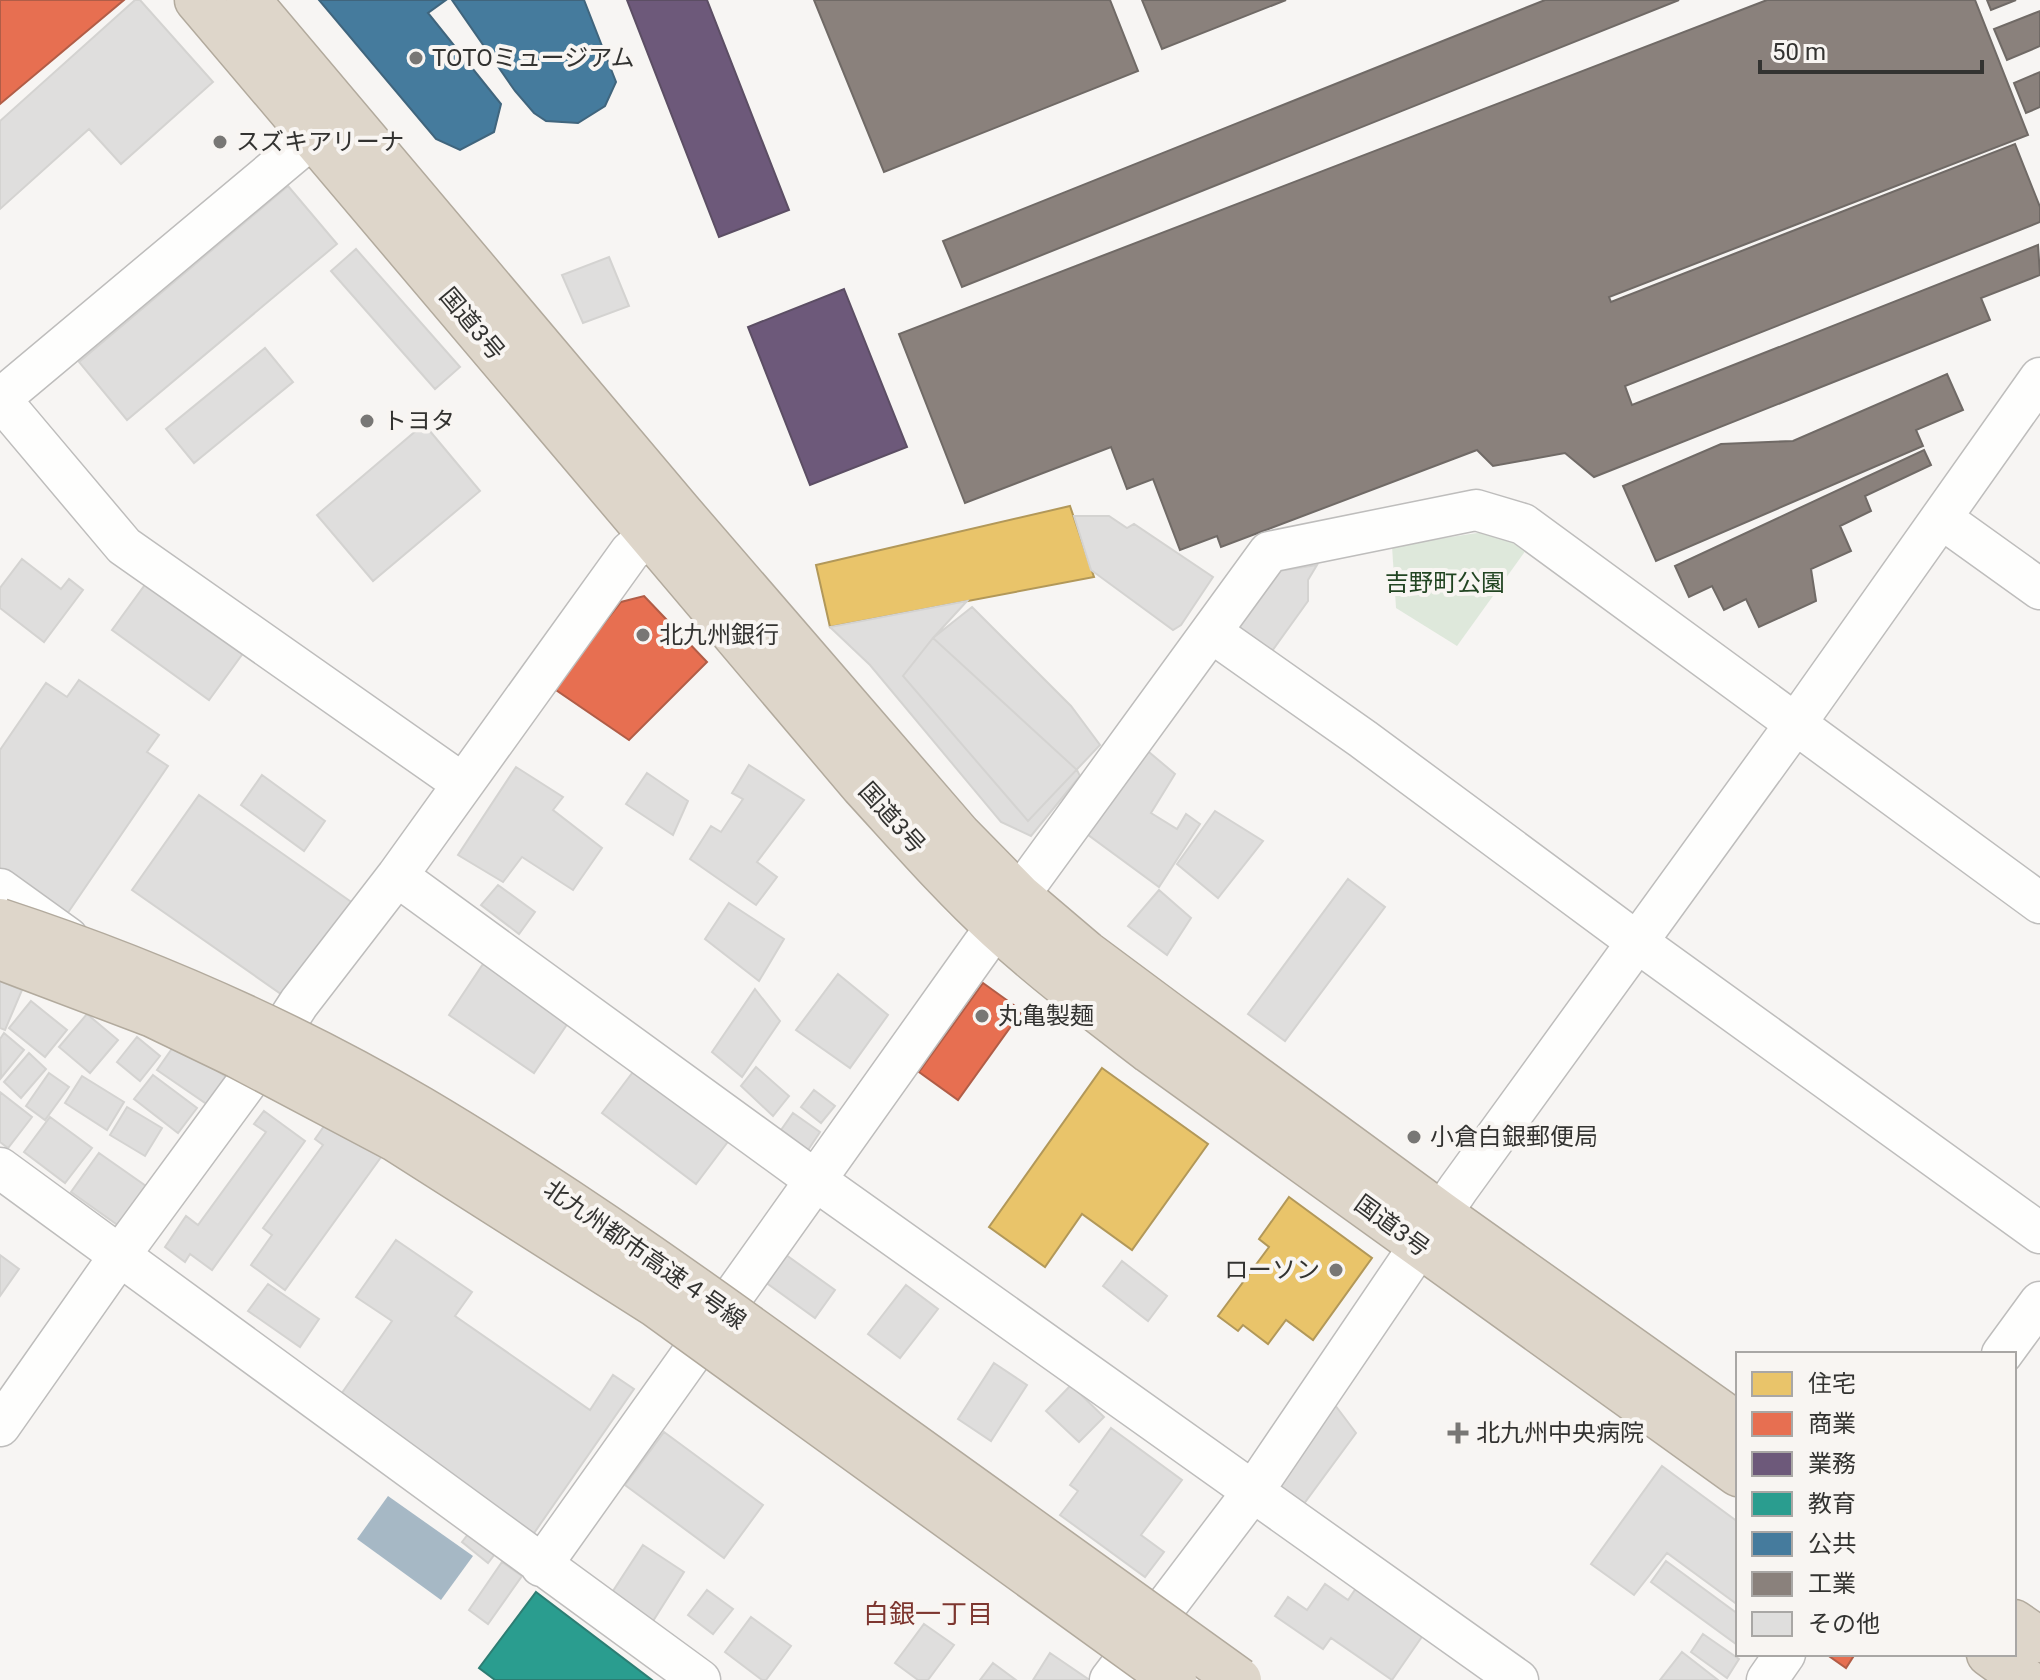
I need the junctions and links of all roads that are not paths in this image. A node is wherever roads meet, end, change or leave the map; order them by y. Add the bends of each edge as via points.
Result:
1 (197, 0) edge
2 (248, 0) edge
3 (313, 137) junction
4 (2040, 378) edge
5 (1941, 518) junction
6 (665, 523) junction
7 (2040, 589) edge
8 (1211, 632) junction
9 (1796, 723) junction
10 (463, 784) junction
11 (397, 876) junction
12 (0, 889) edge
13 (2040, 903) edge
14 (1008, 912) junction
15 (0, 921) edge
16 (1637, 942) junction
17 (0, 957) edge
18 (253, 1074) junction
19 (0, 1168) edge
20 (815, 1180) junction
21 (1431, 1230) junction
22 (2040, 1233) edge
23 (120, 1255) junction
24 (2040, 1302) edge
25 (2003, 1352) edge
26 (1736, 1424) edge
27 (0, 1426) edge
28 (1736, 1472) edge
29 (1254, 1490) junction
30 (541, 1566) junction
31 (2016, 1623) edge
32 (2040, 1640) edge
33 (1784, 1656) edge
34 (1992, 1656) edge
35 (700, 1680) edge
36 (1110, 1680) edge
37 (1174, 1680) edge
38 (1239, 1680) edge
39 (1518, 1680) edge
40 (1767, 1680) edge
41 (2025, 1680) edge

1 - 3 highway, 国道3号
2 - 6 highway, 国道3号
3 - 6 highway, 国道3号
3 - 10 street via 0,399 124,546
4 - 5 street
5 - 7 street
5 - 9 street
6 - 10 street via 630,552
6 - 14 highway, 国道3号 via 863,786 932,862
8 - 9 street via 1269,552 1476,510 1523,524
8 - 14 street
8 - 16 street
9 - 13 street
9 - 16 street
10 - 11 street
11 - 18 street via 299,1003
11 - 20 street
12 - 18 street
14 - 20 street
14 - 21 highway, 国道3号 via 1066,987 1150,1051
15 - 38 highway, 北九州都市高速４号線, bridge via 168,982 419,1108 673,1272
16 - 21 street
16 - 22 street
17 - 37 highway, 北九州都市高速４号線, bridge via 153,1015 408,1147 656,1305
18 - 23 street
19 - 23 street
20 - 29 street
20 - 30 street
21 - 26 highway, 国道3号
21 - 28 highway, 国道3号
21 - 29 street
23 - 27 street
23 - 30 street
24 - 25 street
29 - 36 street
29 - 39 street
30 - 35 street
31 - 32 highway
33 - 40 street
34 - 41 highway

